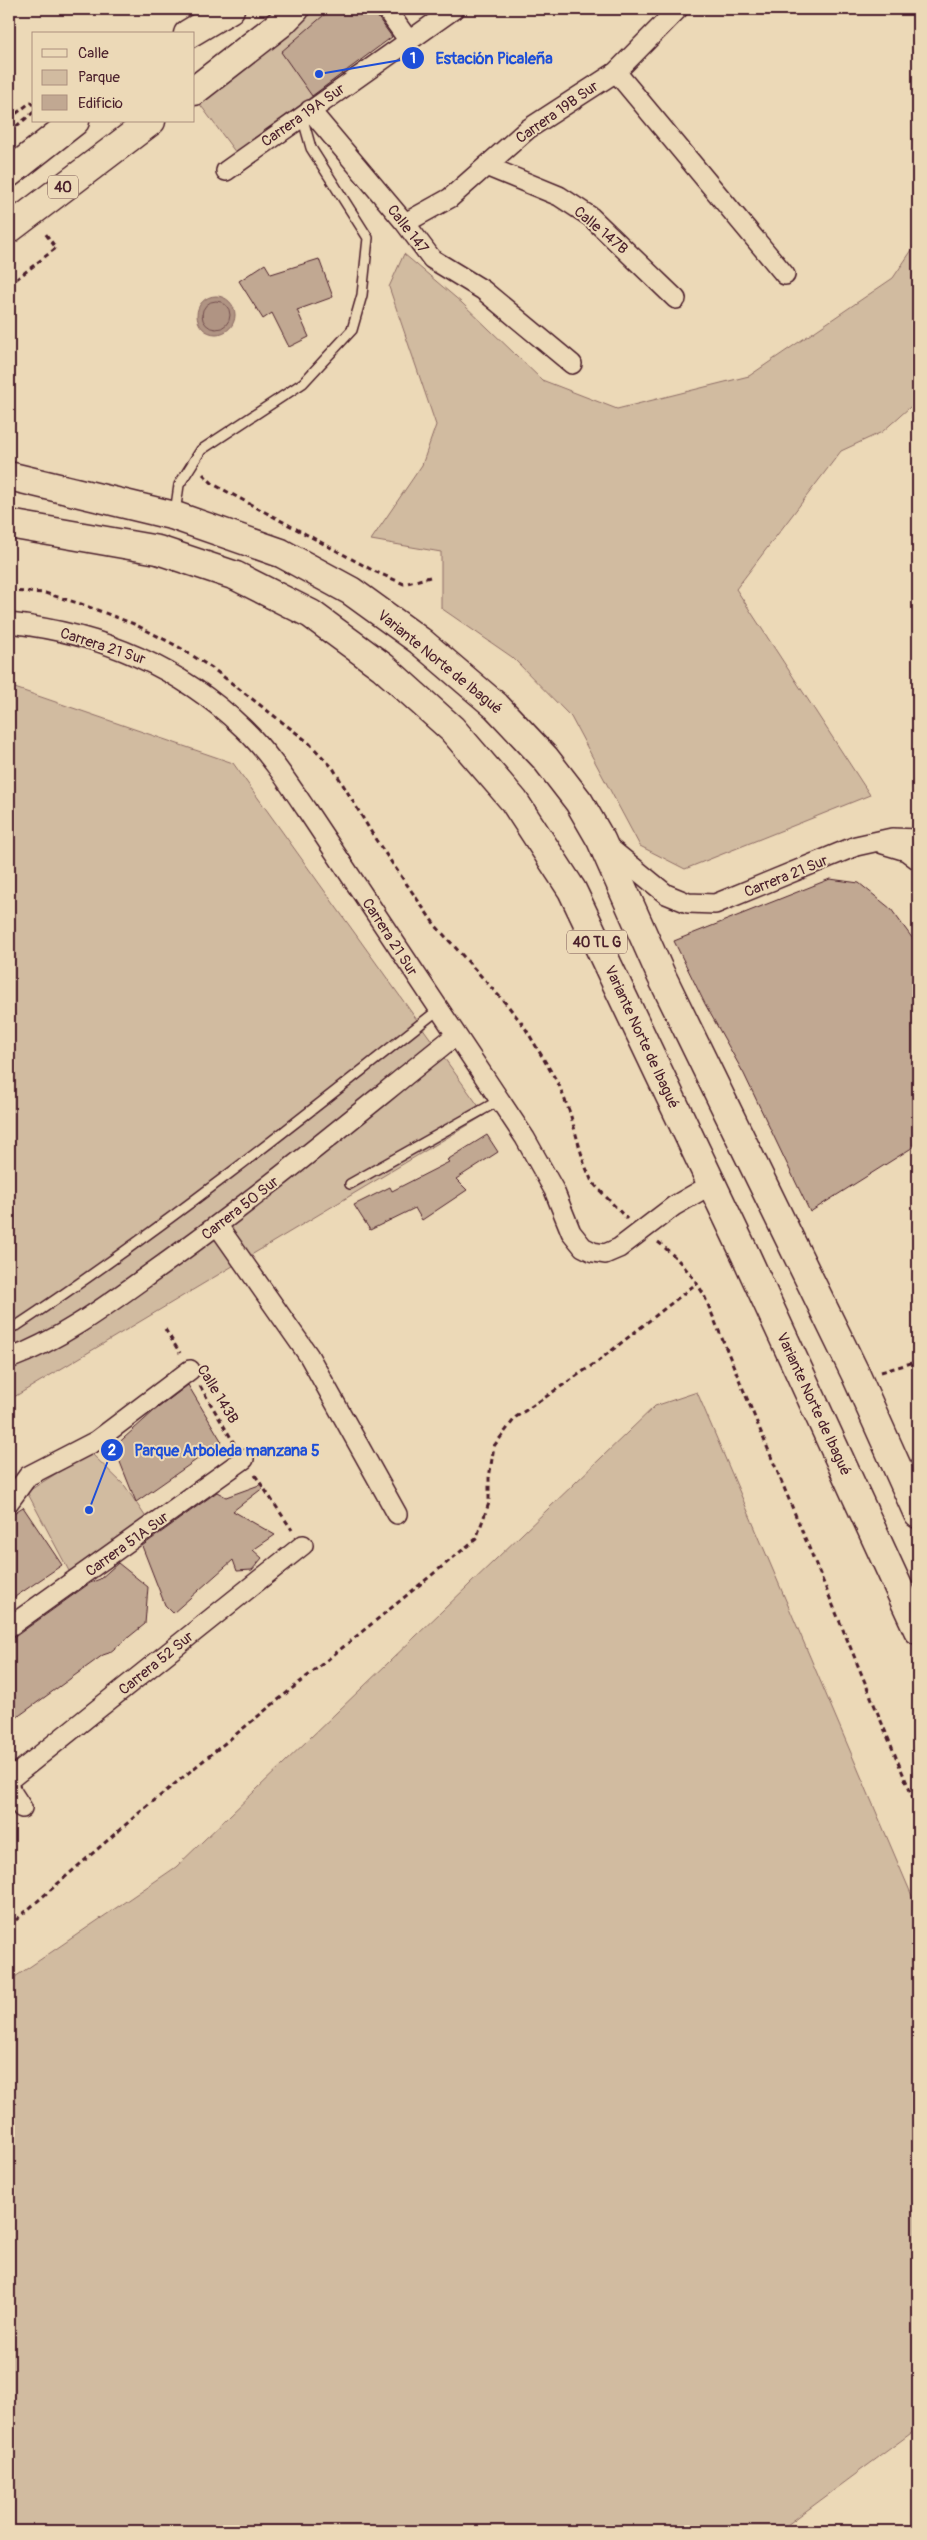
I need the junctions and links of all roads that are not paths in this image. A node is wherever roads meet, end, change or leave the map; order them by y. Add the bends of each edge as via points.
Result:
1 (230, 9) edge
2 (295, 9) edge
3 (386, 9) edge
4 (454, 9) edge
5 (678, 9) edge
6 (191, 32) edge
7 (408, 41) junction
8 (616, 72) junction
9 (195, 90) edge
10 (306, 113) junction
11 (74, 122) edge
12 (150, 122) edge
13 (486, 166) junction
14 (226, 170) dead end
15 (9, 173) edge
16 (19, 221) edge
17 (405, 223) junction
18 (786, 275) dead end
19 (676, 299) dead end
20 (572, 364) dead end
21 (9, 476) edge
22 (175, 516) junction
23 (9, 524) edge
24 (9, 623) edge
25 (918, 839) edge
26 (601, 840) junction
27 (872, 842) junction
28 (918, 860) edge
29 (438, 1010) junction
30 (456, 1036) junction
31 (500, 1100) junction
32 (350, 1184) dead end
33 (712, 1184) junction
34 (218, 1226) junction
35 (9, 1328) edge
36 (9, 1358) edge
37 (190, 1370) road end
38 (244, 1459) road end
39 (28, 1476) junction
40 (9, 1477) edge
41 (9, 1502) edge
42 (397, 1514) dead end
43 (918, 1514) edge
44 (303, 1545) road end
45 (9, 1627) edge
46 (918, 1630) edge
47 (9, 1780) edge
48 (9, 1788) edge
49 (22, 1808) dead end

1 - 6 main road
2 - 9 main road
3 - 7 street
4 - 7 street, Carrera 19A Sur
5 - 8 street, Carrera 19B Sur
7 - 10 street, Carrera 19A Sur
8 - 13 street, Carrera 19B Sur via 528,129
8 - 18 street
10 - 14 street, Carrera 19A Sur
10 - 17 street, Calle 147
10 - 22 lane via 311,148 368,238 362,295 352,330 303,383 201,450 179,485
11 - 15 main road
12 - 16 main road, 40
13 - 17 street, Carrera 19B Sur via 450,198
13 - 19 street, Calle 147B via 559,196 591,217
17 - 20 street, Calle 147 via 432,260 483,290
21 - 22 main road, Variante Norte de Ibagué / 40 TL G
22 - 26 main road, Variante Norte de Ibagué / 40 TL G via 281,553 351,591 420,641 496,706 545,758 579,802
23 - 33 main road, Variante Norte de Ibagué / 40 TL G via 158,550 236,576 311,614 383,667 452,729 514,800 572,890
24 - 29 street, Carrera 21 Sur via 71,635 145,658 178,678 243,728 271,759 306,809
25 - 27 street, Carrera 21 Sur via 892,838
26 - 27 street, Carrera 21 Sur via 666,894 688,904 715,904
26 - 43 main road, Variante Norte de Ibagué / 40 TL G via 661,975 855,1372
27 - 28 street via 906,851
29 - 30 street, Carrera 21 Sur
29 - 35 lane via 231,1174 97,1272
30 - 31 street, Carrera 21 Sur
30 - 34 street, Carrera 50 Sur
31 - 32 lane
31 - 33 street, Carrera 21 Sur via 554,1190 571,1232 593,1252 605,1254 618,1248 674,1206
33 - 46 main road, Variante Norte de Ibagué / 40 TL G
34 - 36 street, Carrera 50 Sur via 102,1308 34,1349
34 - 42 street via 309,1356
37 - 39 street via 96,1441
38 - 45 street, Carrera 51A Sur
39 - 40 street
39 - 41 street
44 - 47 street, Carrera 52 Sur
48 - 49 street

